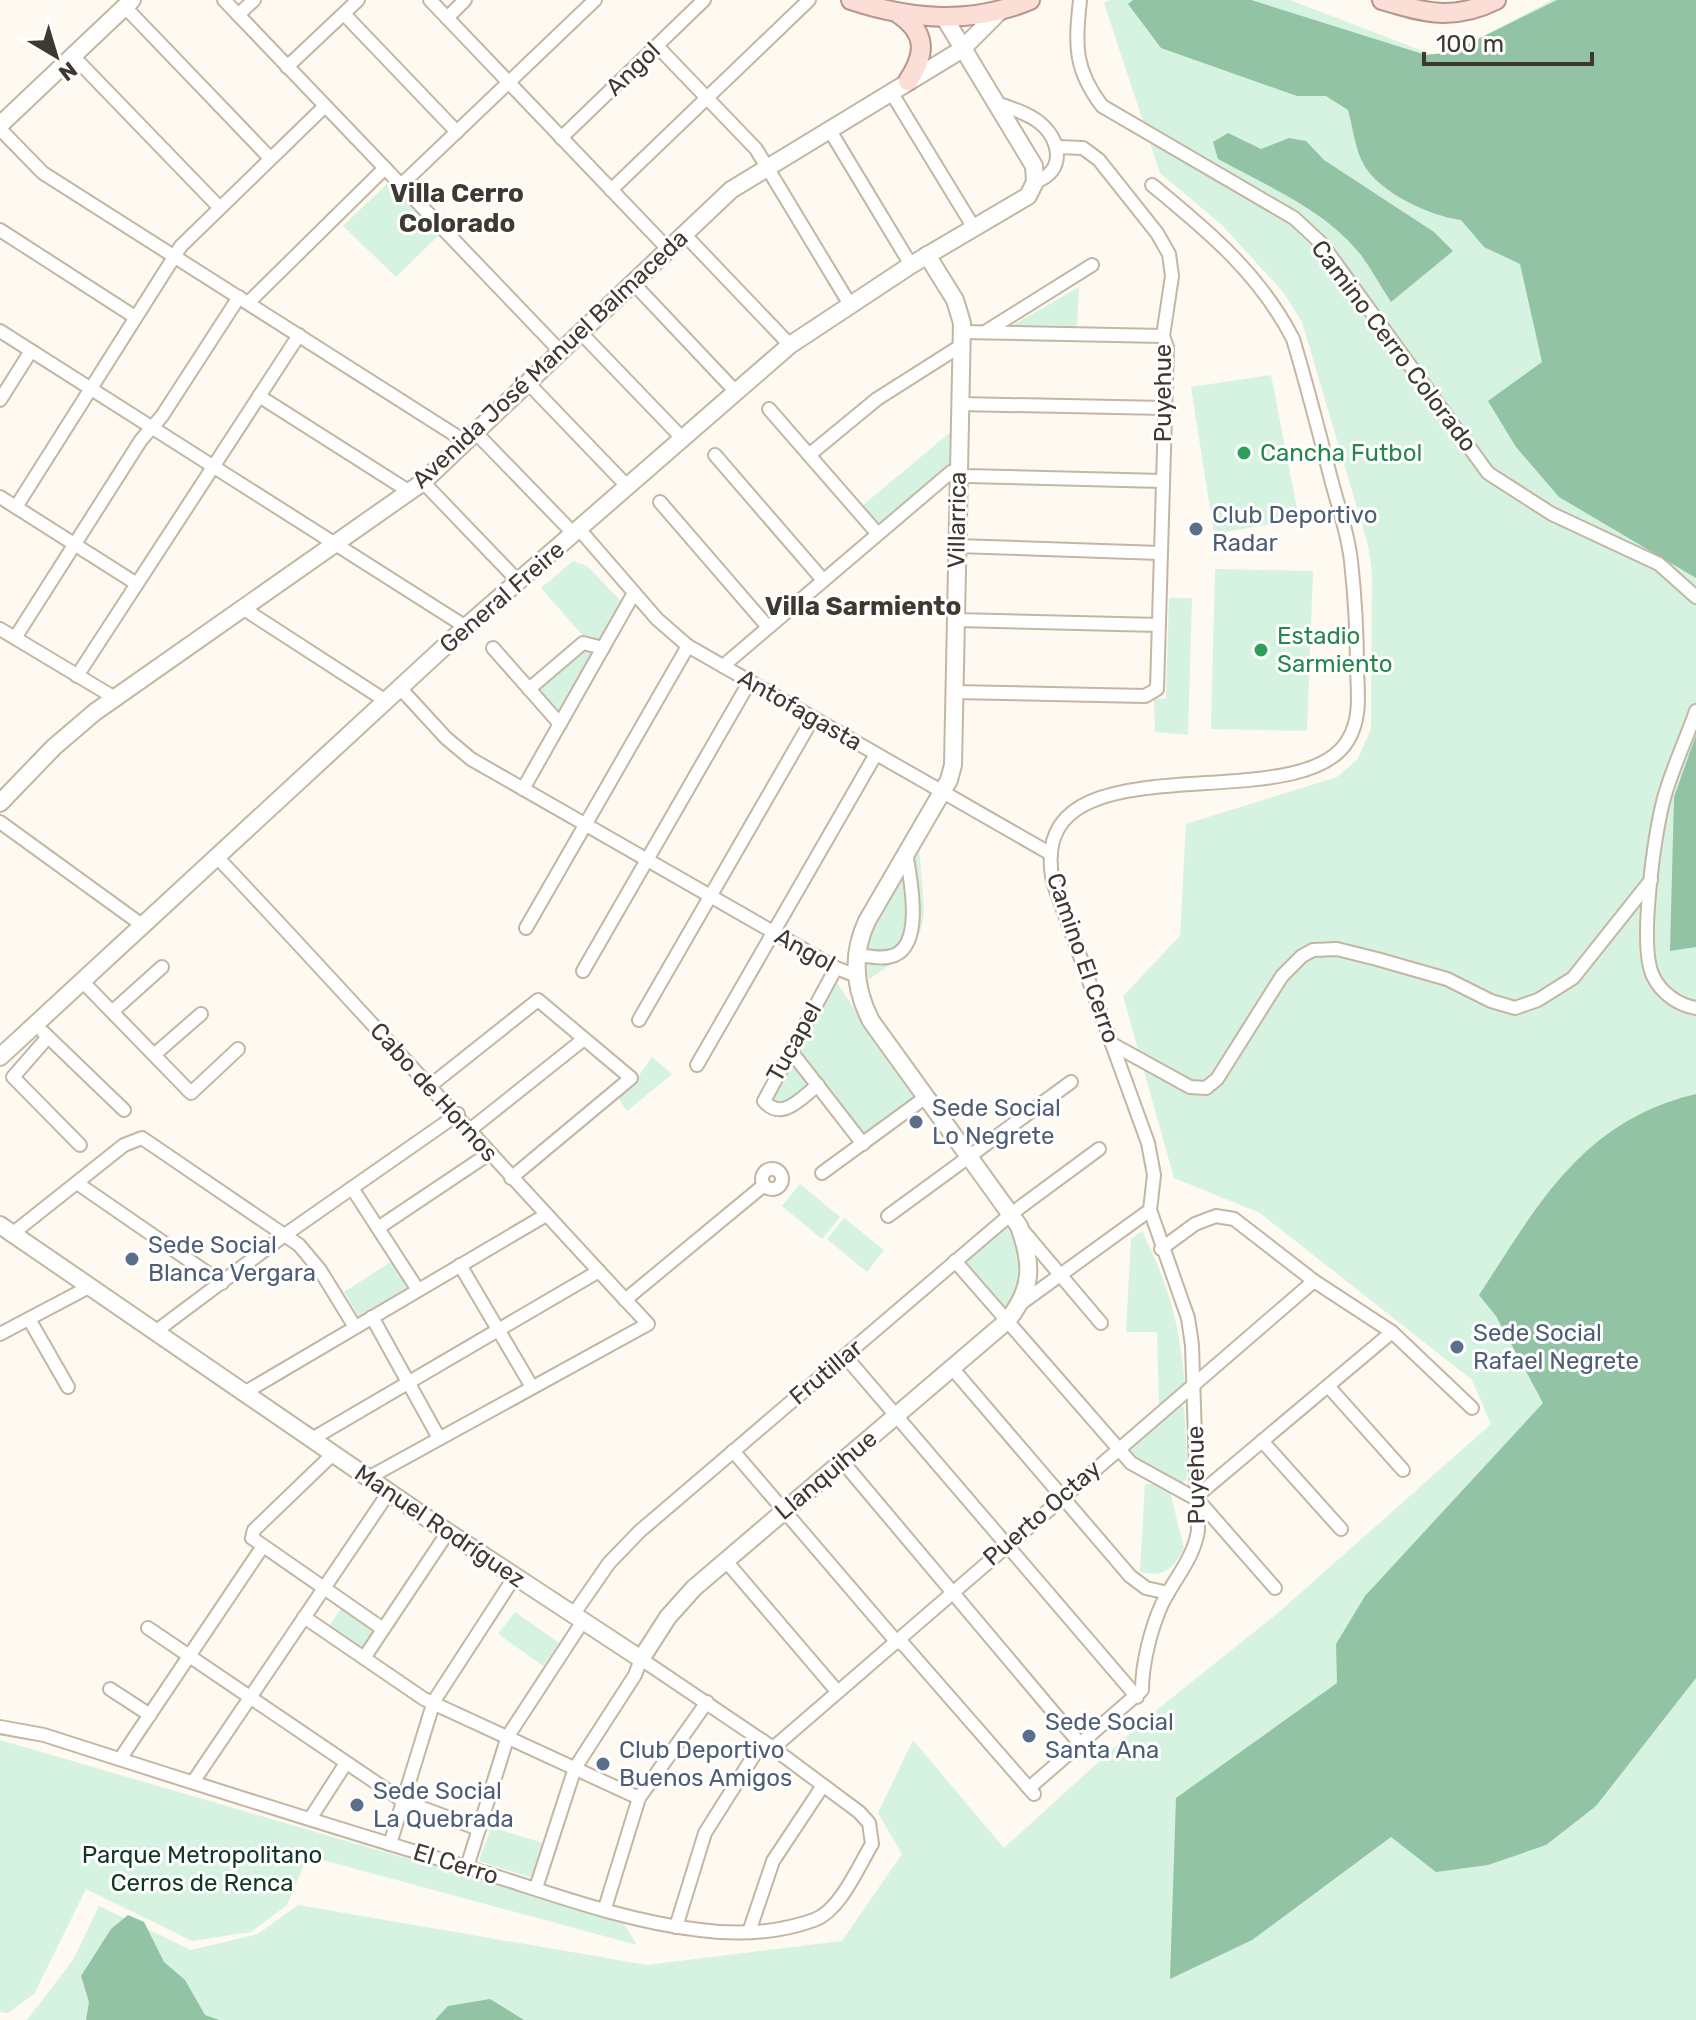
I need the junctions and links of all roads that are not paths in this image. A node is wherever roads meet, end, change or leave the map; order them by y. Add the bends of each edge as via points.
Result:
1 (224, 0) edge
2 (254, 0) edge
3 (358, 0) edge
4 (430, 0) edge
5 (465, 0) edge
6 (595, 0) edge
7 (704, 0) edge
8 (809, 0) edge
9 (851, 0) edge
10 (933, 0) edge
11 (1030, 0) edge
12 (1080, 0) edge
13 (1382, 0) edge
14 (1496, 0) edge
15 (128, 3) edge
16 (999, 12) junction
17 (344, 14) junction
18 (899, 14) junction
19 (238, 15) junction
20 (944, 17) junction
21 (447, 18) junction
22 (657, 46) junction
23 (961, 50) junction
24 (73, 56) junction
25 (287, 67) junction
26 (908, 81) junction
27 (509, 82) junction
28 (891, 92) junction
29 (707, 98) junction
30 (994, 102) junction
31 (325, 106) junction
32 (0, 127) edge
33 (829, 129) junction
34 (457, 132) junction
35 (561, 138) junction
36 (1058, 147) junction
37 (270, 158) junction
38 (767, 166) junction
39 (385, 168) junction
40 (1035, 182) junction
41 (401, 185) junction
42 (1152, 185) dead end
43 (611, 190) junction
44 (219, 207) junction
45 (974, 228) junction
46 (0, 230) edge
47 (684, 234) junction
48 (668, 249) junction
49 (927, 255) junction
50 (174, 256) junction
51 (911, 265) junction
52 (1092, 265) dead end
53 (633, 283) junction
54 (244, 300) junction
55 (849, 303) junction
56 (135, 317) junction
57 (0, 331) edge
58 (985, 332) junction
59 (581, 333) junction
60 (299, 335) junction
61 (1163, 336) junction
62 (962, 338) junction
63 (790, 345) junction
64 (31, 351) junction
65 (561, 352) junction
66 (528, 383) junction
67 (90, 389) junction
68 (736, 392) junction
69 (259, 396) junction
70 (0, 400) edge
71 (960, 404) junction
72 (1165, 408) junction
73 (769, 409) dead end
74 (151, 428) junction
75 (471, 437) junction
76 (683, 439) junction
77 (715, 455) dead end
78 (809, 455) junction
79 (213, 467) junction
80 (958, 471) junction
81 (1162, 481) junction
82 (416, 487) junction
83 (628, 487) junction
84 (0, 497) edge
85 (660, 502) dead end
86 (16, 507) junction
87 (576, 532) junction
88 (877, 533) junction
89 (75, 544) junction
90 (336, 546) junction
91 (957, 546) junction
92 (1160, 553) junction
93 (823, 580) junction
94 (519, 582) junction
95 (137, 584) junction
96 (634, 593) junction
97 (1696, 597) edge
98 (244, 609) junction
99 (956, 620) junction
100 (1159, 625) junction
101 (466, 627) junction
102 (768, 627) junction
103 (0, 629) edge
104 (15, 638) junction
105 (688, 646) junction
106 (493, 648) dead end
107 (603, 648) junction
108 (723, 666) junction
109 (77, 676) junction
110 (750, 681) junction
111 (400, 688) junction
112 (529, 689) junction
113 (953, 692) junction
114 (115, 698) junction
115 (386, 701) junction
116 (1696, 711) edge
117 (813, 718) junction
118 (560, 724) junction
119 (876, 754) junction
120 (523, 789) junction
121 (942, 791) junction
122 (0, 803) edge
123 (0, 822) edge
124 (585, 824) junction
125 (906, 852) junction
126 (1051, 854) junction
127 (216, 856) junction
128 (647, 860) junction
129 (1651, 880) junction
130 (710, 896) junction
131 (142, 925) junction
132 (526, 928) dead end
133 (773, 932) junction
134 (856, 955) junction
135 (162, 967) dead end
136 (836, 968) junction
137 (583, 971) dead end
138 (857, 976) junction
139 (82, 981) junction
140 (1696, 1008) edge
141 (113, 1011) junction
142 (201, 1014) dead end
143 (639, 1020) dead end
144 (35, 1024) junction
145 (48, 1037) junction
146 (584, 1039) junction
147 (1112, 1044) junction
148 (238, 1049) dead end
149 (790, 1050) junction
150 (155, 1054) junction
151 (0, 1057) edge
152 (697, 1065) dead end
153 (1071, 1082) dead end
154 (431, 1085) junction
155 (818, 1085) junction
156 (926, 1097) junction
157 (124, 1110) dead end
158 (458, 1114) junction
159 (471, 1129) junction
160 (863, 1144) junction
161 (80, 1145) dead end
162 (1099, 1149) dead end
163 (490, 1153) junction
164 (968, 1156) junction
165 (822, 1173) dead end
166 (511, 1178) junction
167 (77, 1183) junction
168 (764, 1185) dead end
169 (352, 1188) junction
170 (1150, 1210) junction
171 (546, 1215) junction
172 (888, 1216) dead end
173 (1015, 1220) junction
174 (378, 1228) junction
175 (6, 1230) edge
176 (286, 1234) junction
177 (1161, 1249) junction
178 (955, 1261) junction
179 (460, 1265) junction
180 (599, 1271) junction
181 (1061, 1274) junction
182 (1314, 1281) junction
183 (222, 1283) junction
184 (89, 1287) junction
185 (418, 1290) junction
186 (625, 1300) junction
187 (1023, 1302) junction
188 (372, 1317) junction
189 (29, 1319) junction
190 (1007, 1321) junction
191 (1101, 1323) dead end
192 (355, 1327) junction
193 (498, 1330) junction
194 (155, 1332) junction
195 (1392, 1332) junction
196 (0, 1334) edge
197 (845, 1356) junction
198 (952, 1368) junction
199 (408, 1383) junction
200 (1194, 1384) junction
201 (1328, 1386) junction
202 (68, 1387) dead end
203 (532, 1387) junction
204 (244, 1393) junction
205 (1472, 1408) dead end
206 (896, 1415) junction
207 (439, 1438) junction
208 (312, 1439) junction
209 (1262, 1441) junction
210 (1118, 1448) junction
211 (733, 1451) junction
212 (333, 1454) junction
213 (842, 1461) junction
214 (1403, 1470) dead end
215 (368, 1478) junction
216 (389, 1492) junction
217 (1062, 1496) junction
218 (1198, 1497) junction
219 (784, 1511) junction
220 (1341, 1529) dead end
221 (448, 1532) junction
222 (1007, 1543) junction
223 (263, 1546) junction
224 (726, 1561) junction
225 (515, 1576) junction
226 (324, 1588) junction
227 (1275, 1588) dead end
228 (952, 1591) junction
229 (1168, 1593) junction
230 (304, 1617) junction
231 (578, 1618) junction
232 (148, 1628) dead end
233 (383, 1629) junction
234 (895, 1640) junction
235 (189, 1656) junction
236 (364, 1658) junction
237 (641, 1659) junction
238 (110, 1689) dead end
239 (836, 1690) junction
240 (250, 1697) junction
241 (1137, 1697) junction
242 (434, 1701) junction
243 (707, 1702) junction
244 (150, 1715) junction
245 (0, 1727) edge
246 (508, 1736) junction
247 (768, 1744) junction
248 (1081, 1745) junction
249 (120, 1759) junction
250 (346, 1763) junction
251 (575, 1768) junction
252 (193, 1782) junction
253 (822, 1787) junction
254 (639, 1798) junction
255 (403, 1801) junction
256 (310, 1819) junction
257 (479, 1829) junction
258 (872, 1834) joint
259 (390, 1844) junction
260 (467, 1867) junction
261 (536, 1888) junction
262 (605, 1908) junction
263 (676, 1927) junction
264 (749, 1932) junction

1 - 19 street
2 - 19 street
3 - 17 street
4 - 21 street
5 - 21 street
6 - 27 street
7 - 22 street, Angol
8 - 29 street
9 - 18 main road
10 - 20 main road
11 - 16 main road
12 - 97 street, Camino Cerro Colorado via 1077,60 1085,84 1102,106 1294,218 1321,243 1488,473 1552,514 1659,564
13 - 14 main road via 1441,15 1464,13
15 - 24 street
15 - 37 street
16 - 20 main road
16 - 23 street, Avenida José Manuel Balmaceda
17 - 25 street
17 - 34 street
18 - 20 main road
18 - 26 main road via 922,42 920,61
19 - 25 street
20 - 23 street
21 - 27 street
22 - 29 street
22 - 35 street, Angol
23 - 26 street, Avenida José Manuel Balmaceda
23 - 30 street
24 - 32 street
24 - 44 street
25 - 31 street
26 - 28 street, Avenida José Manuel Balmaceda
27 - 34 street
27 - 35 street
28 - 33 street, Avenida José Manuel Balmaceda
28 - 45 street
29 - 38 street
29 - 43 street
30 - 36 street via 1039,121
30 - 40 street via 1034,166
31 - 37 street
31 - 39 street
32 - 50 street, Antofagasta via 43,173
33 - 38 street, Avenida José Manuel Balmaceda
33 - 51 street
34 - 41 street
35 - 43 street
36 - 40 street via 1058,162 1048,178
36 - 61 street, Puyehue via 1083,148 1099,160 1169,254 1172,276
37 - 44 street
38 - 47 street, Avenida José Manuel Balmaceda via 731,190
38 - 55 street
39 - 41 street
39 - 54 street
40 - 45 street, General Freire via 1024,199
41 - 65 street
42 - 126 street, Camino El Cerro via 1234,256 1293,339 1351,559 1357,717 1342,750 1314,770 1285,778 1163,785 1100,799 1064,822
43 - 48 street
44 - 50 street
45 - 49 street, General Freire
46 - 56 street
47 - 48 street, Avenida José Manuel Balmaceda
47 - 63 street
48 - 53 street, Avenida José Manuel Balmaceda
49 - 51 street, General Freire
49 - 62 street, Villarrica via 955,300
50 - 54 street, Antofagasta
50 - 56 street
51 - 55 street, General Freire
52 - 58 street
53 - 59 street, Avenida José Manuel Balmaceda
53 - 68 street
54 - 60 street, Antofagasta
54 - 74 street
55 - 63 street, General Freire
56 - 67 street
57 - 64 street
58 - 61 street
58 - 62 street
59 - 65 street, Avenida José Manuel Balmaceda
59 - 76 street
60 - 69 street
60 - 75 street, Antofagasta
61 - 72 street, Puyehue
62 - 71 street, Villarrica
62 - 78 street
63 - 68 street, General Freire
64 - 67 street
64 - 70 street
65 - 66 street, Avenida José Manuel Balmaceda
66 - 75 street, Avenida José Manuel Balmaceda
66 - 83 street
67 - 74 street
67 - 86 street
68 - 76 street, General Freire
69 - 79 street
69 - 82 street
71 - 72 street
71 - 80 street, Villarrica
72 - 81 street, Puyehue
73 - 78 street
74 - 79 street
74 - 89 street
75 - 82 street, Avenida José Manuel Balmaceda
75 - 87 street, Antofagasta
76 - 83 street, General Freire
77 - 93 street
78 - 88 street
79 - 90 street
79 - 95 street
80 - 81 street via 967,476
80 - 88 street via 946,474
80 - 91 street, Villarrica
81 - 92 street, Puyehue
82 - 90 street, Avenida José Manuel Balmaceda
82 - 94 street
83 - 87 street, General Freire
84 - 86 street
85 - 102 street
86 - 89 street
87 - 94 street, General Freire
87 - 96 street, Antofagasta
88 - 93 street
89 - 95 street
89 - 104 street
90 - 98 street, Avenida José Manuel Balmaceda
90 - 101 street
91 - 92 street
91 - 99 street, Villarrica
92 - 100 street, Puyehue
93 - 102 street
94 - 101 street, General Freire
95 - 109 street
96 - 105 street, Antofagasta
96 - 107 street
98 - 114 street, Avenida José Manuel Balmaceda
98 - 115 street
99 - 100 street
99 - 113 street, Villarrica
100 - 113 street, Puyehue via 1153,694
101 - 111 street, General Freire
102 - 108 street
103 - 104 street
104 - 109 street
105 - 108 street, Antofagasta
105 - 124 street
106 - 112 street
107 - 112 street via 583,643
107 - 118 street
108 - 110 street, Antofagasta
109 - 114 street
110 - 117 street, Antofagasta
110 - 128 street
111 - 115 street, General Freire
111 - 120 street, Angol via 453,745
112 - 118 street
113 - 121 street, Villarrica via 953,765
114 - 122 street, Avenida José Manuel Balmaceda via 54,747
115 - 127 street, General Freire
116 - 129 street via 1664,798
117 - 119 street, Antofagasta
117 - 130 street
118 - 120 street
119 - 121 street, Antofagasta
119 - 133 street
120 - 124 street, Angol
121 - 125 street
121 - 126 street, Antofagasta
123 - 131 street
124 - 128 street, Angol
124 - 132 street
125 - 134 street via 867,921
125 - 134 street via 910,940 891,956
126 - 147 street, Camino El Cerro via 1053,882
127 - 131 street, General Freire
127 - 154 street, Cabo de Hornos
128 - 130 street, Angol
128 - 137 street
129 - 140 street via 1650,968 1665,992
129 - 147 street via 1573,978 1515,1008 1447,979 1325,948 1302,956 1282,976 1217,1079 1206,1088 1190,1087
130 - 133 street, Angol
130 - 143 street
131 - 139 street, General Freire
133 - 136 street, Angol
133 - 152 street
134 - 138 street
135 - 141 street
136 - 138 street, Angol
136 - 149 street, Tucapel
138 - 156 street, Angol via 871,1021
139 - 141 street
139 - 144 street, General Freire
141 - 150 street
142 - 150 street
144 - 145 street
144 - 151 street, General Freire
145 - 157 street
145 - 161 street via 13,1077
146 - 154 street via 538,1000
146 - 159 street
146 - 166 street via 631,1078
147 - 170 street, Camino El Cerro via 1153,1160
148 - 150 street via 191,1093
149 - 155 street
149 - 155 street, Tucapel via 765,1095 766,1104 784,1111
153 - 164 street
154 - 158 street, Cabo de Hornos
155 - 160 street
156 - 160 street
156 - 164 street, Angol
158 - 159 street, Cabo de Hornos
158 - 169 street
159 - 163 street, Cabo de Hornos
160 - 165 street
162 - 173 street, Frutillar
163 - 166 street, Cabo de Hornos
163 - 174 street
164 - 172 street
164 - 173 street, Angol
166 - 171 street, Cabo de Hornos
167 - 175 street
167 - 176 street via 138,1138
167 - 183 street
168 - 186 street
169 - 174 street
169 - 176 street
170 - 177 street, Camino El Cerro
170 - 181 street, Llanquihue
171 - 179 street
171 - 180 street, Cabo de Hornos
173 - 178 street, Frutillar
173 - 181 street, Angol
173 - 187 street via 1027,1249
174 - 185 street
175 - 184 street, Manuel Rodríguez
176 - 183 street
176 - 192 street via 314,1261
177 - 182 street via 1195,1224 1216,1216 1234,1219
177 - 200 street, Puyehue via 1188,1318
178 - 190 street
178 - 197 street, Frutillar
179 - 185 street
179 - 193 street
180 - 186 street, Cabo de Hornos
180 - 193 street
181 - 187 street, Llanquihue
181 - 191 street, Angol
182 - 195 street
182 - 200 street, Puerto Octay
183 - 194 street
184 - 189 street
184 - 194 street, Manuel Rodríguez
185 - 188 street
186 - 203 street, Cabo de Hornos via 648,1324
187 - 190 street, Llanquihue
188 - 192 street
188 - 199 street
189 - 196 street
189 - 202 street
190 - 198 street, Llanquihue
190 - 210 street
192 - 204 street
193 - 199 street
193 - 203 street
194 - 204 street, Manuel Rodríguez
195 - 201 street
195 - 205 street
197 - 206 street
197 - 211 street, Frutillar
198 - 206 street, Llanquihue
198 - 217 street
199 - 207 street
199 - 208 street
200 - 210 street, Puerto Octay
200 - 218 street, Puyehue
201 - 209 street
201 - 214 street
203 - 207 street
204 - 208 street, Manuel Rodríguez
206 - 213 street, Llanquihue
206 - 222 street
207 - 215 street
208 - 212 street, Manuel Rodríguez
209 - 218 street
209 - 220 street
210 - 217 street, Puerto Octay
210 - 218 street via 1142,1472
211 - 219 street
211 - 231 street, Frutillar via 628,1541
212 - 215 street, Manuel Rodríguez
212 - 223 street via 252,1535
213 - 219 street, Llanquihue
213 - 228 street
215 - 216 street, Manuel Rodríguez
216 - 221 street, Manuel Rodríguez
216 - 226 street
217 - 222 street, Puerto Octay
217 - 229 street via 1138,1583
218 - 227 street
218 - 229 street, Puyehue via 1195,1546
219 - 224 street, Llanquihue
219 - 234 street
221 - 225 street, Manuel Rodríguez
221 - 233 street
222 - 228 street, Puerto Octay
222 - 241 street
223 - 226 street
223 - 235 street
224 - 237 street, Llanquihue via 677,1606
224 - 239 street
225 - 231 street, Manuel Rodríguez
225 - 242 street
226 - 230 street
226 - 233 street
228 - 234 street, Puerto Octay
228 - 248 street
229 - 241 street, Puyehue
230 - 236 street
230 - 240 street
231 - 237 street, Manuel Rodríguez
231 - 246 street, Frutillar
232 - 235 street
233 - 236 street
234 - 239 street, Puerto Octay
234 - 248 street via 1032,1791
235 - 240 street
235 - 244 street
236 - 242 street
237 - 243 street, Manuel Rodríguez
237 - 251 street
238 - 244 street
239 - 247 street, Puerto Octay
240 - 250 street
240 - 252 street
241 - 248 street
242 - 246 street
242 - 255 street
243 - 247 street, Manuel Rodríguez
243 - 254 street
244 - 249 street
245 - 249 street, El Cerro
246 - 251 street
246 - 257 street, Frutillar
247 - 253 street, Manuel Rodríguez
247 - 263 street, Puerto Octay via 705,1833
249 - 252 street, El Cerro
250 - 255 street
250 - 256 street
251 - 254 street
251 - 261 street
252 - 256 street, El Cerro
253 - 258 street, Manuel Rodríguez via 859,1812
253 - 264 street via 773,1861
254 - 262 street
255 - 257 street
255 - 259 street
256 - 259 street, El Cerro
257 - 260 street, Frutillar
258 - 264 street, El Cerro via 872,1844 830,1911 779,1930
259 - 260 street, El Cerro
260 - 261 street, El Cerro
261 - 262 street, El Cerro
262 - 263 street, El Cerro
263 - 264 street, El Cerro

